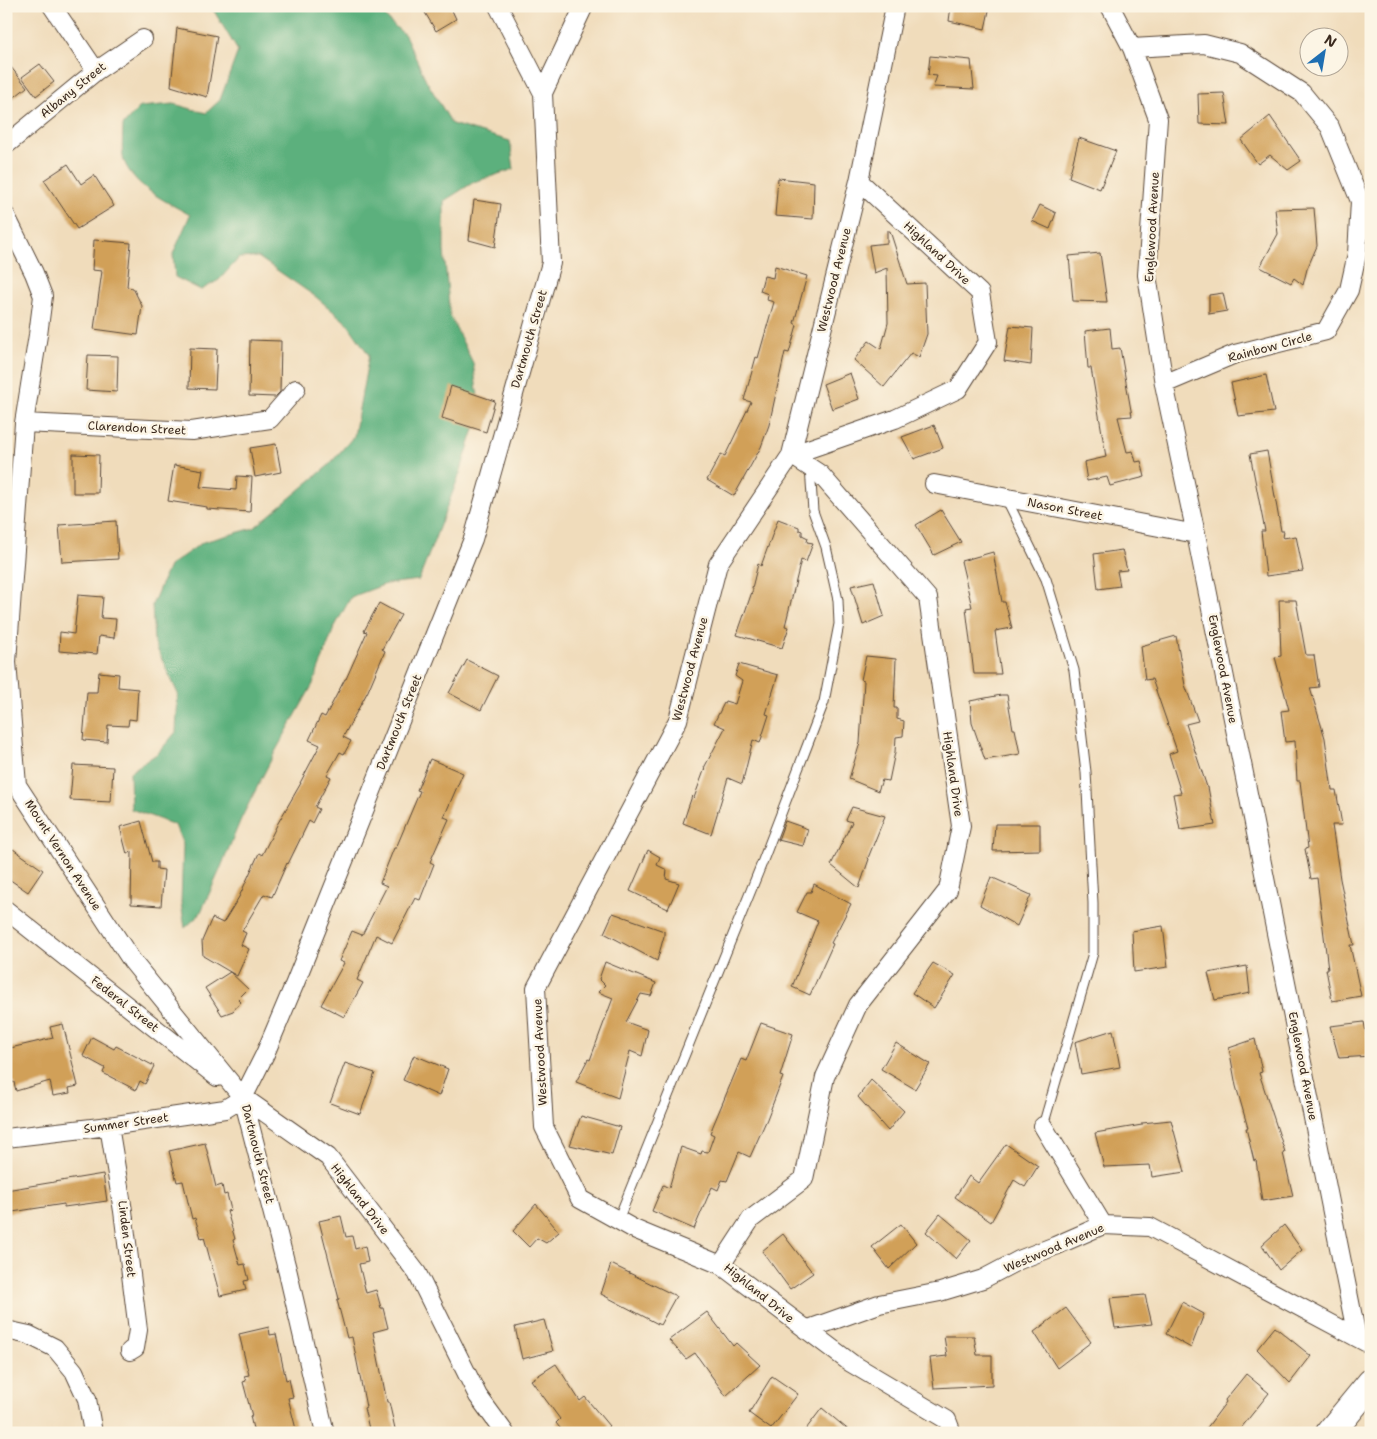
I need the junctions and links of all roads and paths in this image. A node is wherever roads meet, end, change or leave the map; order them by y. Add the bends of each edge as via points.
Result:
1 (52, 6) edge
2 (498, 6) edge
3 (584, 6) edge
4 (895, 6) edge
5 (1110, 6) edge
6 (143, 39) dead end
7 (1132, 48) junction
8 (96, 70) junction
9 (543, 93) junction
10 (6, 145) edge
11 (859, 180) junction
12 (6, 216) edge
13 (1164, 384) junction
14 (296, 389) dead end
15 (24, 423) junction
16 (791, 455) junction
17 (810, 467) junction
18 (934, 484) dead end
19 (1006, 498) junction
20 (1196, 534) junction
21 (7, 662) edge
22 (6, 910) edge
23 (243, 1098) junction
24 (109, 1126) junction
25 (1043, 1126) joint
26 (6, 1138) edge
27 (618, 1220) junction
28 (1103, 1225) junction
29 (721, 1264) junction
30 (6, 1330) edge
31 (806, 1330) junction
32 (1364, 1341) edge
33 (130, 1351) dead end
34 (1371, 1383) edge
35 (93, 1433) edge
36 (326, 1433) edge
37 (505, 1433) edge
38 (952, 1433) edge
39 (1330, 1433) edge

1 - 8 street
2 - 9 street, Dartmouth Street
3 - 9 street
4 - 11 street, Westwood Avenue
5 - 7 street, Englewood Avenue
6 - 8 street, Albany Street
7 - 13 street, Englewood Avenue via 1158,118 1147,275
7 - 13 street, Rainbow Circle via 1204,44 1240,53 1302,93 1330,127 1360,201 1357,254 1348,290 1326,331 1235,354
8 - 10 street, Albany Street
9 - 23 street, Dartmouth Street via 551,263 473,539 295,983
11 - 16 street, Westwood Avenue
11 - 16 street, Highland Drive via 980,293 988,342 958,389 895,419
12 - 15 street, Mount Vernon Avenue via 43,296
13 - 20 street, Englewood Avenue
14 - 15 street, Clarendon Street via 270,419 192,431
15 - 21 street, Mount Vernon Avenue
16 - 17 street, Highland Drive
16 - 27 street, Westwood Avenue via 718,564 678,720 536,988 544,1127 580,1199
17 - 27 lane via 813,511 826,548 838,600 839,624 824,702
17 - 29 street, Highland Drive via 820,474 928,598 961,826 948,890 858,1005 825,1078 804,1179 751,1219
18 - 19 street, Nason Street
19 - 20 street, Nason Street
19 - 25 lane via 1046,579 1074,670 1086,772 1093,953
20 - 32 street, Englewood Avenue
21 - 23 street, Mount Vernon Avenue via 17,785 132,961
22 - 23 street, Federal Street
23 - 24 street, Summer Street via 225,1109
23 - 36 street, Dartmouth Street
23 - 37 street, Highland Drive via 328,1157 417,1273 478,1396
24 - 26 street, Summer Street
24 - 33 street, Linden Street via 138,1330 135,1348
25 - 28 street
27 - 29 street, Westwood Avenue
28 - 31 street, Westwood Avenue via 1019,1260 983,1279 940,1292 879,1304
28 - 32 street, Westwood Avenue via 1150,1227
29 - 31 street, Highland Drive
30 - 35 street via 29,1335 55,1348 74,1371 87,1400
31 - 38 street, Highland Drive via 851,1364 947,1420
34 - 39 main road

